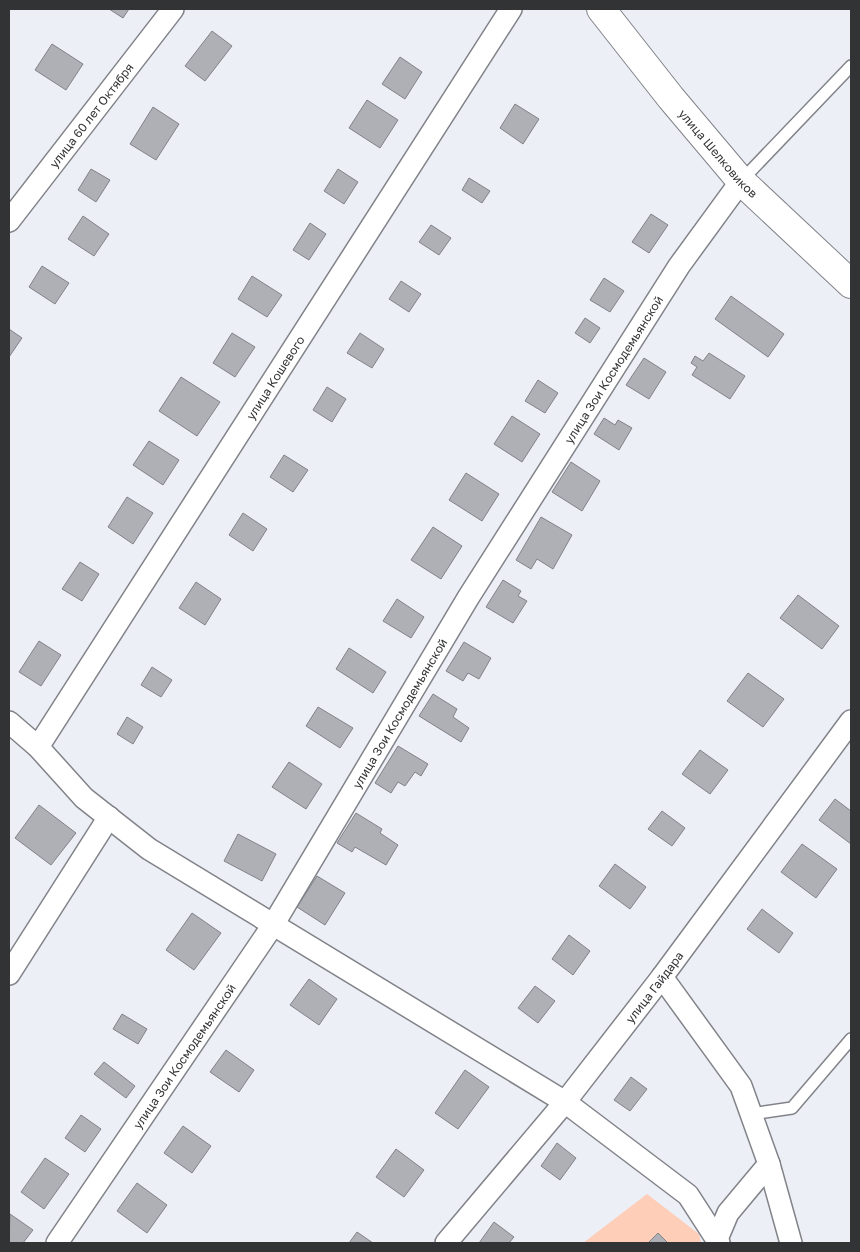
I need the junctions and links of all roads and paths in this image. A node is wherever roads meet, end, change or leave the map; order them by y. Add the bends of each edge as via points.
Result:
1 (173, 9) edge
2 (511, 9) edge
3 (601, 9) edge
4 (851, 66) edge
5 (741, 181) junction
6 (9, 221) edge
7 (851, 284) edge
8 (851, 721) edge
9 (9, 722) edge
10 (38, 747) junction
11 (109, 817) junction
12 (273, 925) junction
13 (9, 974) edge
14 (662, 976) junction
15 (851, 1039) edge
16 (565, 1102) junction
17 (750, 1114) junction
18 (769, 1164) junction
19 (718, 1241) edge
20 (57, 1243) edge
21 (446, 1243) edge
22 (791, 1243) edge

1 - 6 street, улица 60 лет Октября
2 - 10 street, улица Кошевого
3 - 5 street, улица Шелковиков
4 - 5 lane
5 - 7 street, улица Шелковиков
5 - 12 street, улица Зои Космодемьянской via 679,266 468,598
8 - 14 street, улица Гайдара
9 - 10 street
10 - 11 street via 84,798
11 - 12 street via 149,848
11 - 13 street
12 - 16 street
12 - 20 street, улица Зои Космодемьянской
14 - 16 street, улица Гайдара
14 - 17 street via 741,1086
15 - 17 lane via 792,1108
16 - 19 street via 688,1194
16 - 21 street, улица Гайдара
17 - 18 street
18 - 19 street via 728,1213
18 - 22 street

